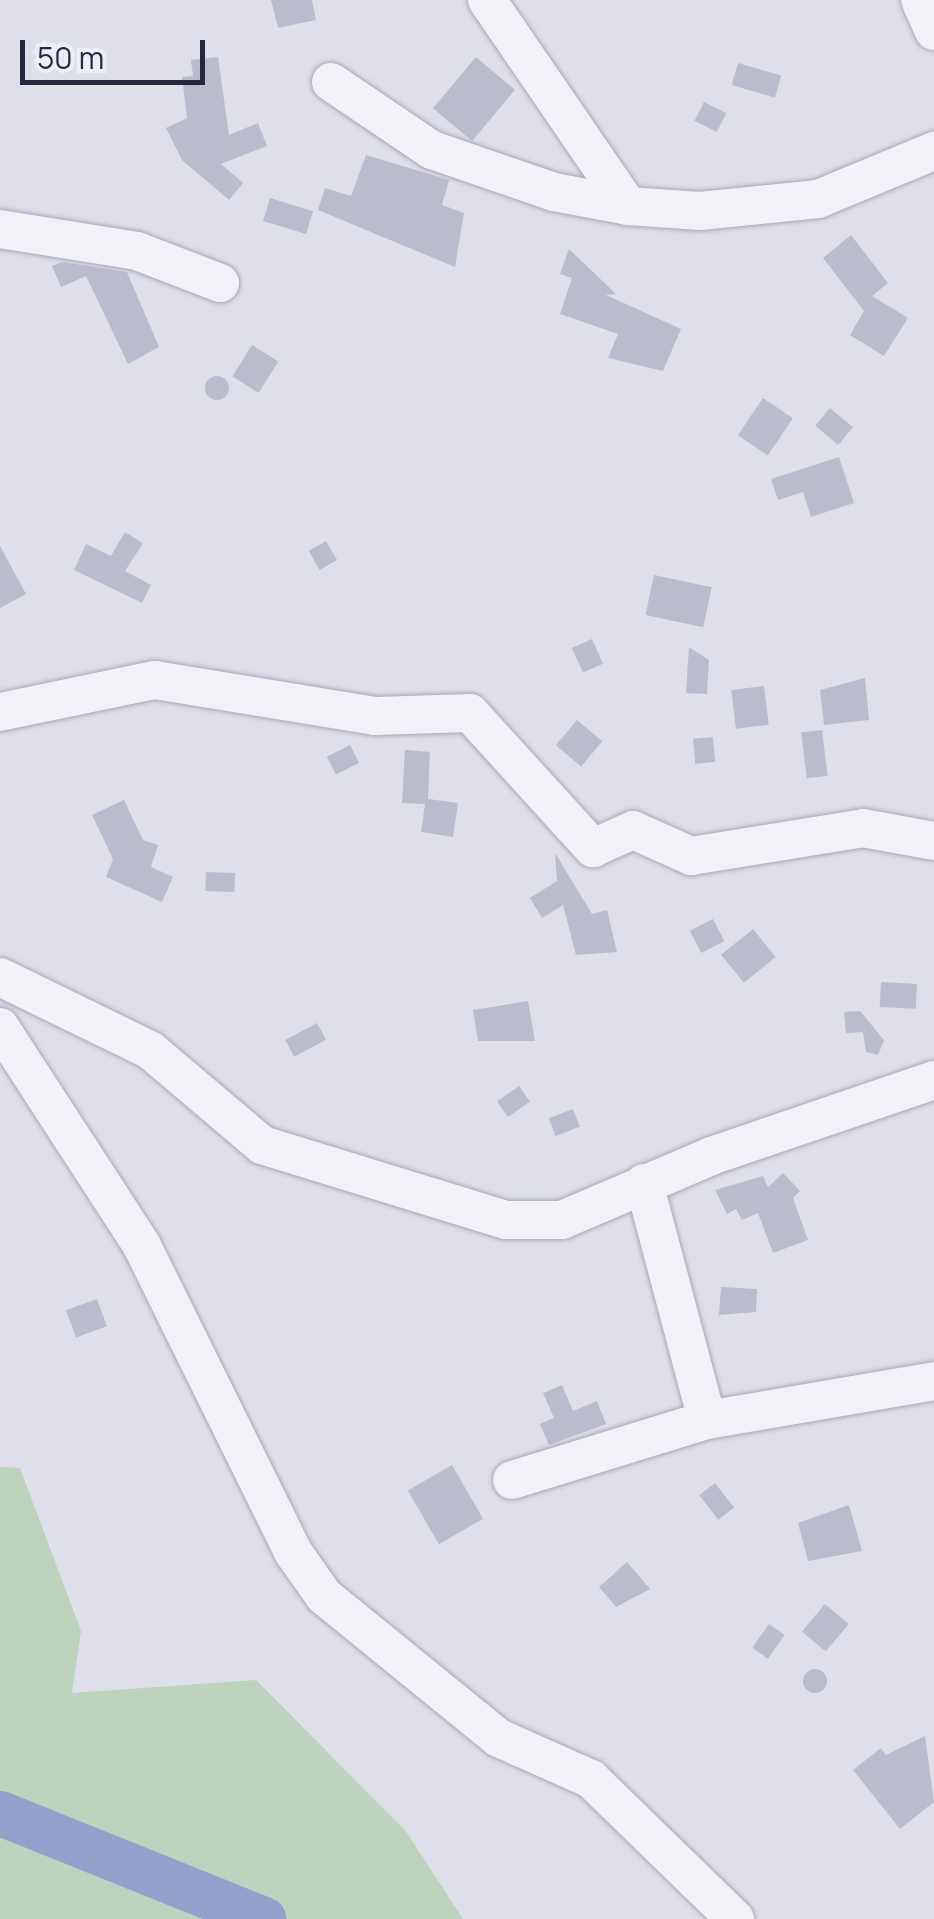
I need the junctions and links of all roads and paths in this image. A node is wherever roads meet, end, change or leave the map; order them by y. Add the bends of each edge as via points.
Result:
1 (487, 0) edge
2 (920, 0) edge
3 (934, 31) edge
4 (331, 82) dead end
5 (934, 151) edge
6 (628, 206) junction
7 (0, 228) edge
8 (220, 282) dead end
9 (0, 712) edge
10 (934, 841) edge
11 (0, 977) edge
12 (0, 1027) edge
13 (934, 1080) edge
14 (644, 1183) junction
15 (934, 1381) edge
16 (706, 1420) junction
17 (512, 1480) dead end
18 (736, 1919) edge

1 - 6 street
2 - 3 street
4 - 6 street via 432,150 554,192
5 - 6 street via 818,199 700,211
7 - 8 street via 137,250
9 - 10 street via 155,680 375,716 470,714 594,848 633,830 691,856 863,828
11 - 14 street via 150,1050 262,1145 403,1195 538,1223
12 - 18 street via 142,1246 293,1552 324,1596 499,1738 592,1779
13 - 14 street
14 - 16 street
15 - 16 street
16 - 17 street

